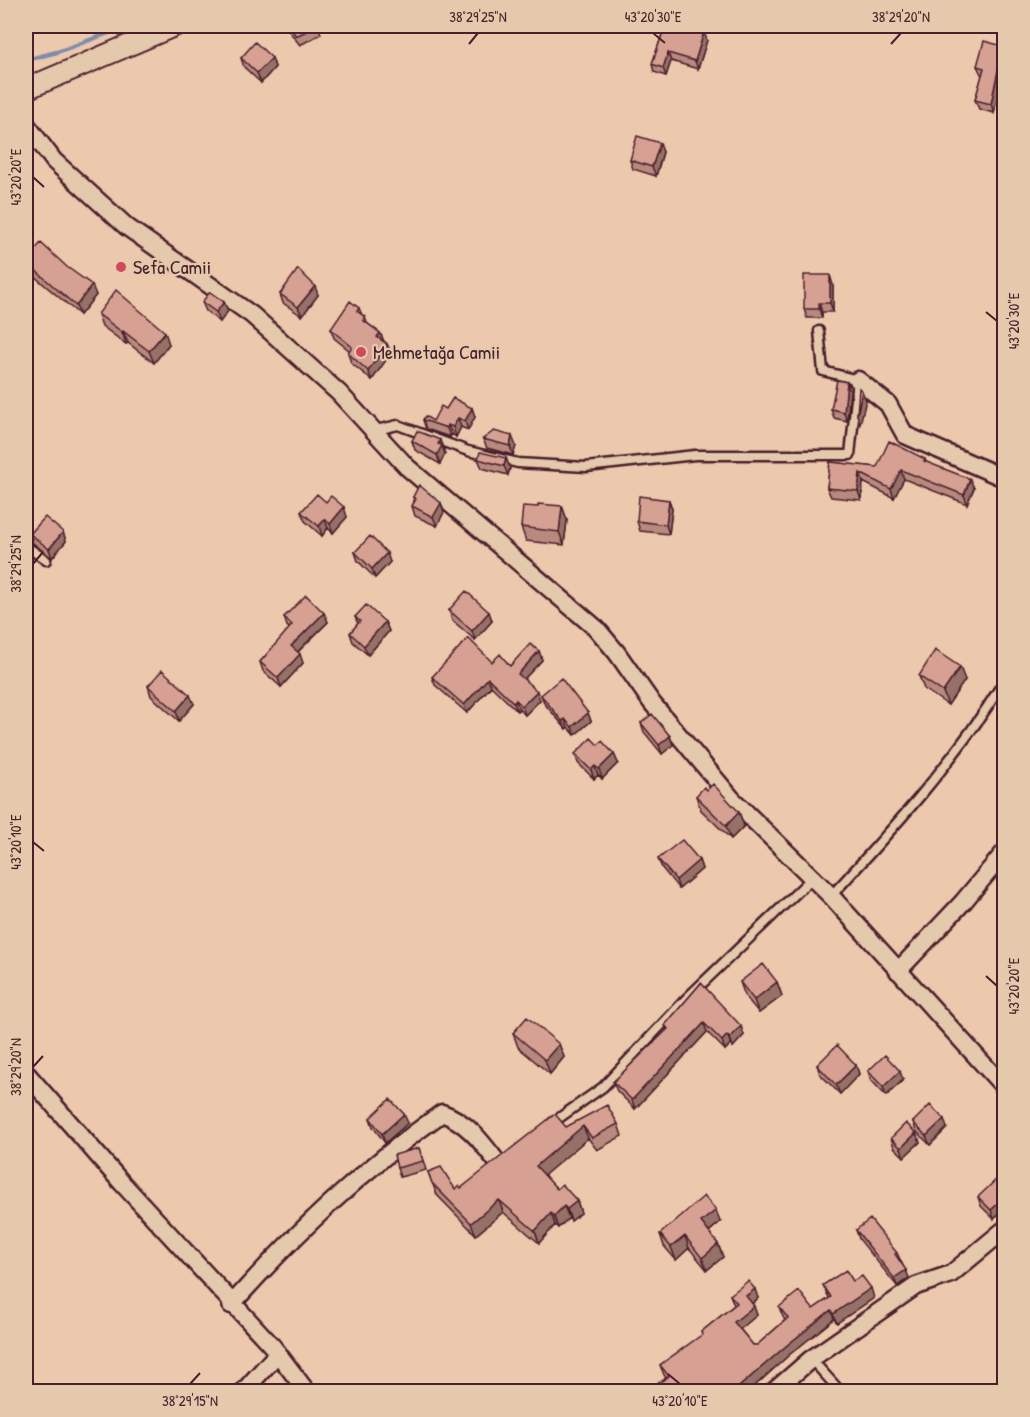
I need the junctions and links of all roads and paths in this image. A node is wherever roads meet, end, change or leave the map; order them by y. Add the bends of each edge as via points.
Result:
1 (174, 26) edge
2 (26, 89) edge
3 (26, 124) edge
4 (819, 330) dead end
5 (858, 380) junction
6 (376, 430) junction
7 (1005, 478) edge
8 (26, 546) edge
9 (46, 560) dead end
10 (1005, 685) edge
11 (1005, 853) edge
12 (813, 877) junction
13 (831, 896) junction
14 (898, 971) junction
15 (26, 1073) edge
16 (1005, 1087) edge
17 (545, 1128) edge
18 (501, 1159) edge
19 (1005, 1230) edge
20 (231, 1305) junction
21 (278, 1353) junction
22 (811, 1359) junction
23 (243, 1392) edge
24 (307, 1392) edge
25 (773, 1392) edge
26 (841, 1392) edge

1 - 2 street
3 - 6 street via 54,161 127,227 252,315
4 - 5 lane via 823,371
5 - 6 lane via 850,455 695,455 586,467 518,463 468,451 398,425
5 - 7 street via 888,404 905,435
6 - 12 street via 407,467 597,629 732,799
8 - 9 lane
10 - 13 lane via 893,829
11 - 14 street
12 - 13 street
12 - 17 lane via 686,999 603,1087
13 - 14 street
14 - 16 street
15 - 20 street
18 - 20 street via 458,1118 442,1113 339,1193
19 - 22 street via 951,1274 916,1286
20 - 21 street
21 - 23 street
21 - 24 street
22 - 25 street
22 - 26 lane

